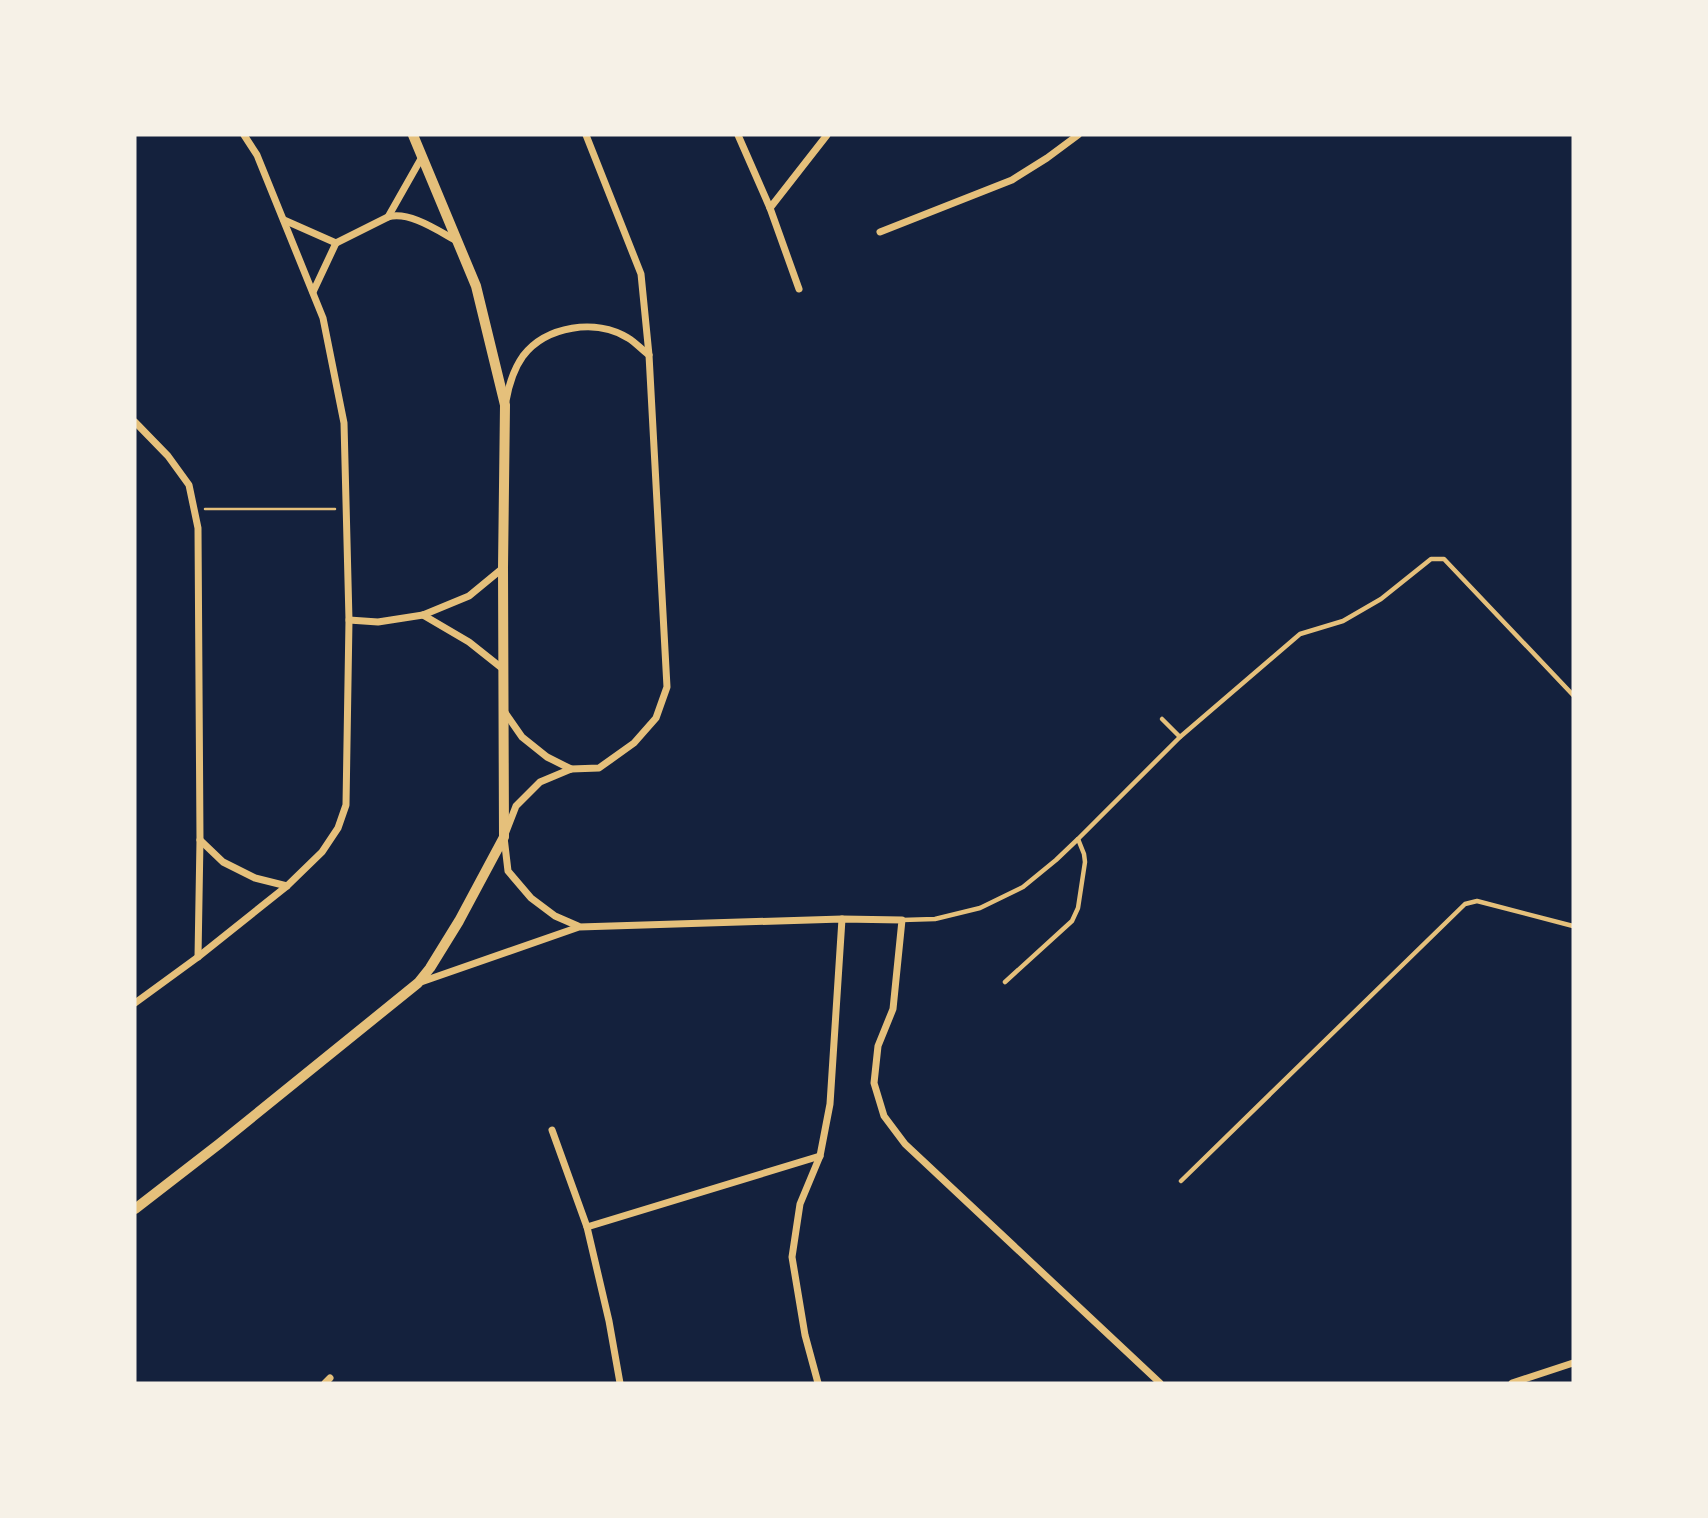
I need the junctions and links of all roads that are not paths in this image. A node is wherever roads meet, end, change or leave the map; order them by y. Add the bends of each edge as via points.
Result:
1 (244, 135) edge
2 (413, 135) edge
3 (586, 135) edge
4 (738, 135) edge
5 (827, 135) edge
6 (1078, 135) edge
7 (422, 156) junction
8 (770, 208) junction
9 (388, 218) junction
10 (284, 220) junction
11 (880, 232) dead end
12 (457, 240) junction
13 (336, 243) junction
14 (799, 289) dead end
15 (313, 292) junction
16 (649, 355) junction
17 (505, 405) junction
18 (137, 426) edge
19 (503, 568) junction
20 (423, 615) junction
21 (349, 620) junction
22 (503, 669) junction
23 (1573, 695) edge
24 (503, 710) junction
25 (1162, 719) dead end
26 (1180, 737) junction
27 (571, 769) junction
28 (504, 837) junction
29 (1078, 839) junction
30 (200, 840) junction
31 (287, 886) junction
32 (842, 919) junction
33 (902, 920) junction
34 (1573, 926) edge
35 (579, 927) junction
36 (198, 957) junction
37 (1005, 982) dead end
38 (418, 983) junction
39 (135, 1003) edge
40 (552, 1130) dead end
41 (820, 1157) junction
42 (1181, 1181) dead end
43 (135, 1209) edge
44 (587, 1227) junction
45 (1573, 1363) edge
46 (620, 1383) edge
47 (818, 1383) edge
48 (1160, 1383) edge
49 (1512, 1383) edge

1 - 10 street
2 - 7 street
3 - 16 street via 641,274
4 - 8 street
5 - 8 street
6 - 11 street via 1012,180
7 - 9 street
7 - 12 street
8 - 14 street
9 - 12 street via 396,215 423,222
9 - 13 street
10 - 13 street
10 - 15 street
12 - 17 street via 476,286
13 - 15 street
15 - 21 street via 323,318 344,423
16 - 17 street via 627,337 601,328 573,327 546,336 524,354 510,378
16 - 27 street via 667,687 656,718 634,743 599,768
17 - 19 street
18 - 30 street via 189,485 198,528
19 - 20 street via 469,596
19 - 22 street
20 - 21 street via 378,622
20 - 22 street
21 - 31 street via 346,805 322,852
22 - 24 street
23 - 26 lane via 1444,559 1431,559 1381,599 1343,621 1300,634
24 - 27 street via 522,737
24 - 28 street
25 - 26 lane
26 - 29 lane
27 - 28 street via 540,782 516,806
28 - 35 street via 508,871 531,898
28 - 38 street via 459,921
29 - 33 lane via 1023,887 980,908 935,919
29 - 37 lane via 1085,862 1076,915
30 - 31 street via 223,862 255,878
30 - 36 street
31 - 36 street
32 - 33 street
32 - 35 street
32 - 41 street via 830,1104
33 - 48 street via 893,1009 878,1045 874,1083 884,1116 905,1144
34 - 42 lane via 1477,901 1465,904
35 - 38 street
36 - 39 street
38 - 43 street
40 - 44 street
41 - 44 street
41 - 47 street via 800,1204 792,1257
44 - 46 street
45 - 49 street

